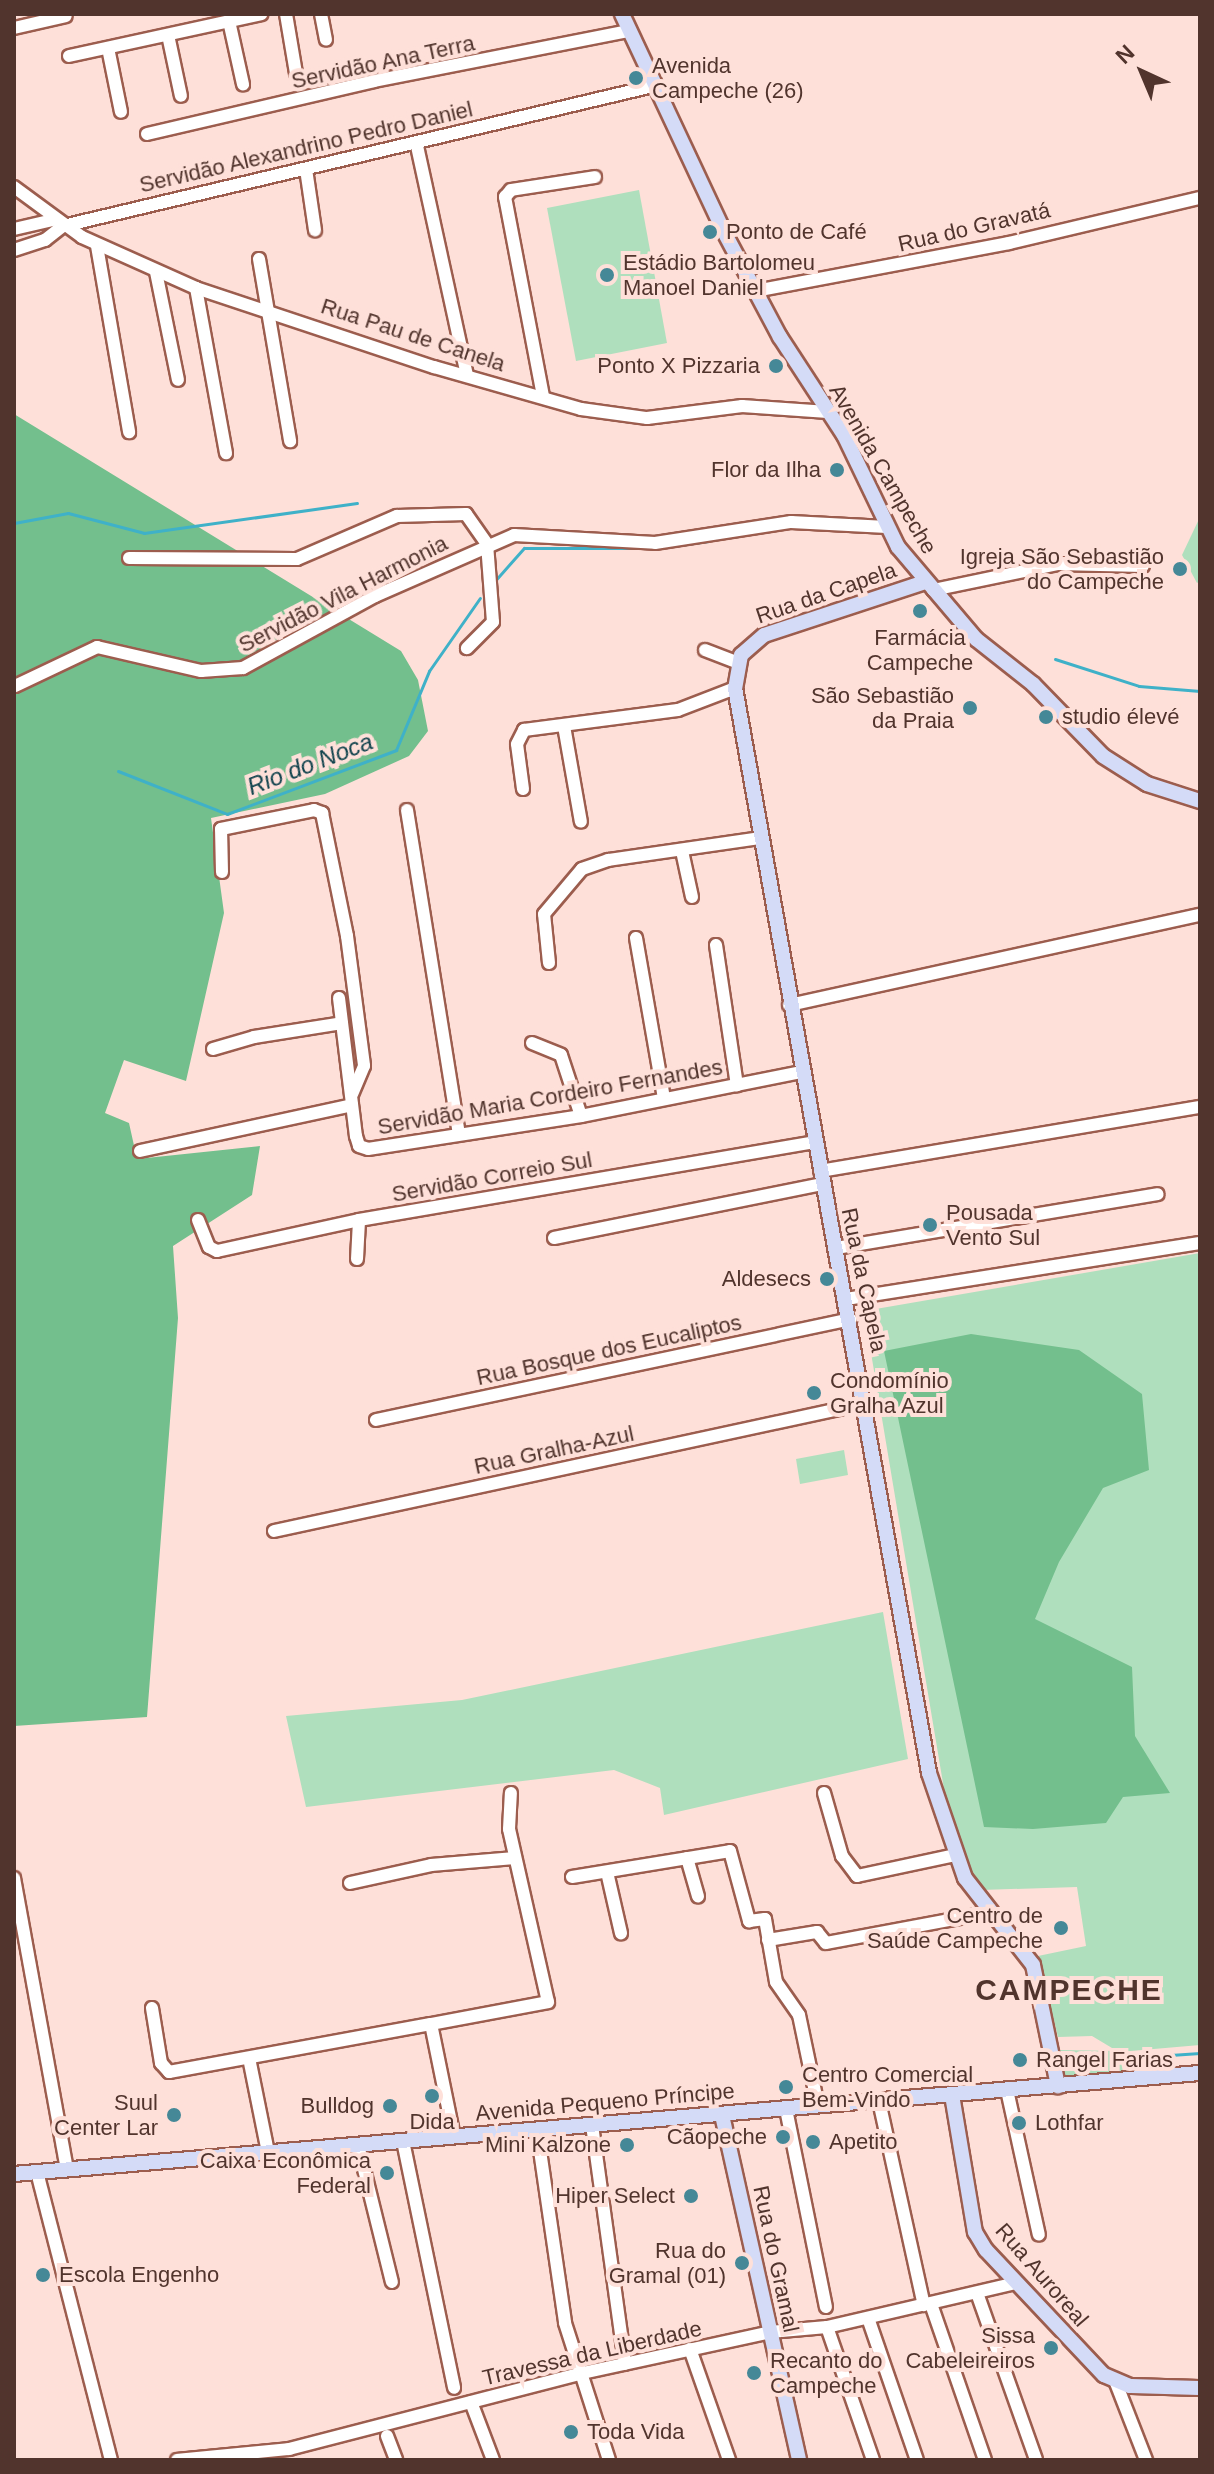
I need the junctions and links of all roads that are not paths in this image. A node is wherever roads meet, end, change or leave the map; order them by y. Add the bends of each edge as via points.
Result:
1 (261, 14) edge
2 (286, 14) edge
3 (321, 14) edge
4 (622, 14) edge
5 (66, 16) dead end
6 (229, 21) junction
7 (14, 28) edge
8 (628, 31) junction
9 (168, 35) junction
10 (326, 40) dead end
11 (108, 48) junction
12 (69, 56) dead end
13 (296, 73) dead end
14 (243, 84) dead end
15 (653, 86) junction
16 (181, 96) dead end
17 (121, 112) dead end
18 (147, 134) dead end
19 (417, 146) junction
20 (306, 169) junction
21 (595, 177) dead end
22 (14, 187) edge
23 (1200, 198) edge
24 (58, 223) junction
25 (14, 229) edge
26 (315, 230) dead end
27 (97, 246) junction
28 (14, 250) edge
29 (259, 259) dead end
30 (156, 272) junction
31 (196, 288) junction
32 (755, 291) junction
33 (268, 311) junction
34 (467, 376) junction
35 (178, 380) dead end
36 (543, 396) junction
37 (828, 412) junction
38 (129, 432) dead end
39 (290, 441) dead end
40 (226, 453) dead end
41 (887, 527) junction
42 (487, 544) junction
43 (129, 558) dead end
44 (1143, 566) dead end
45 (929, 586) junction
46 (467, 648) dead end
47 (705, 650) dead end
48 (737, 662) junction
49 (15, 686) edge
50 (735, 688) junction
51 (564, 726) junction
52 (523, 789) dead end
53 (1200, 801) edge
54 (407, 810) dead end
55 (581, 822) dead end
56 (760, 838) junction
57 (682, 851) junction
58 (222, 872) dead end
59 (692, 897) dead end
60 (1200, 915) edge
61 (636, 938) dead end
62 (716, 945) dead end
63 (549, 963) dead end
64 (339, 998) dead end
65 (789, 1005) junction
66 (342, 1023) junction
67 (532, 1043) dead end
68 (213, 1049) dead end
69 (801, 1072) junction
70 (737, 1085) junction
71 (352, 1099) junction
72 (664, 1099) junction
73 (1200, 1107) edge
74 (581, 1116) junction
75 (459, 1134) junction
76 (814, 1142) junction
77 (140, 1151) dead end
78 (821, 1178) junction
79 (1157, 1194) dead end
80 (198, 1220) dead end
81 (359, 1220) junction
82 (554, 1238) dead end
83 (1200, 1240) edge
84 (836, 1248) junction
85 (357, 1259) dead end
86 (846, 1299) junction
87 (850, 1319) junction
88 (867, 1403) junction
89 (376, 1420) dead end
90 (274, 1531) dead end
91 (511, 1793) dead end
92 (824, 1793) dead end
93 (955, 1855) junction
94 (515, 1858) junction
95 (687, 1858) junction
96 (607, 1872) junction
97 (572, 1877) dead end
98 (14, 1878) edge
99 (350, 1883) dead end
100 (698, 1896) dead end
101 (992, 1912) junction
102 (621, 1933) dead end
103 (768, 1940) junction
104 (152, 2008) dead end
105 (431, 2024) junction
106 (249, 2058) junction
107 (1200, 2073) edge
108 (1058, 2086) junction
109 (1007, 2090) junction
110 (952, 2095) junction
111 (879, 2101) junction
112 (818, 2106) junction
113 (786, 2109) junction
114 (722, 2115) junction
115 (592, 2125) junction
116 (537, 2130) junction
117 (454, 2137) junction
118 (403, 2141) junction
119 (358, 2145) junction
120 (268, 2152) junction
121 (67, 2169) junction
122 (37, 2172) junction
123 (14, 2174) edge
124 (1039, 2235) dead end
125 (392, 2282) dead end
126 (1016, 2283) junction
127 (977, 2293) junction
128 (928, 2304) junction
129 (826, 2307) dead end
130 (868, 2318) junction
131 (827, 2327) junction
132 (770, 2332) junction
133 (690, 2349) junction
134 (625, 2364) junction
135 (578, 2374) junction
136 (1121, 2384) junction
137 (454, 2388) dead end
138 (1200, 2388) edge
139 (471, 2402) junction
140 (387, 2436) dead end
141 (111, 2460) edge
142 (177, 2460) edge
143 (396, 2460) edge
144 (493, 2460) edge
145 (609, 2460) edge
146 (729, 2460) edge
147 (799, 2460) edge
148 (873, 2460) edge
149 (917, 2460) edge
150 (985, 2460) edge
151 (1036, 2460) edge
152 (1146, 2460) edge

1 - 6 street
2 - 13 street
3 - 10 street
4 - 8 main road, Avenida Campeche
5 - 7 street
6 - 9 street
6 - 14 street
8 - 15 main road, Avenida Campeche
8 - 18 street, Servidão Ana Terra via 374,81
9 - 11 street
9 - 16 street
11 - 12 street
11 - 17 street
15 - 19 street, Servidão Alexandrino Pedro Daniel via 532,112
15 - 32 main road, Avenida Campeche
19 - 20 street, Servidão Alexandrino Pedro Daniel
19 - 34 street
20 - 24 street, Servidão Alexandrino Pedro Daniel
20 - 26 street
21 - 36 street via 511,190 505,197
22 - 24 street, Rua Pau de Canela
23 - 32 street, Rua do Gravatá via 1025,239
24 - 25 street, Servidão Alexandrino Pedro Daniel
24 - 27 street, Rua Pau de Canela
24 - 28 street via 45,240
27 - 30 street, Rua Pau de Canela
27 - 38 street
29 - 33 street
30 - 31 street, Rua Pau de Canela
30 - 35 street
31 - 33 street, Rua Pau de Canela
31 - 40 street
32 - 37 main road, Avenida Campeche
33 - 34 street, Rua Pau de Canela
33 - 39 street
34 - 36 street, Rua Pau de Canela
36 - 37 street, Rua Pau de Canela via 626,417 666,418 742,406
37 - 41 main road, Avenida Campeche via 861,467
41 - 42 street, Servidão Vila Harmonia via 801,521 674,542 534,534
41 - 45 main road, Avenida Campeche
42 - 43 street via 466,514 412,514 297,559
42 - 46 street via 493,622
42 - 49 street, Servidão Vila Harmonia via 364,601 243,668 201,671 97,647
44 - 45 street, Rua da Capela via 1057,564
45 - 48 main road, Rua da Capela via 776,630 748,647
45 - 53 main road, Avenida Campeche via 976,639 1033,684 1103,756 1147,784
47 - 48 street
48 - 50 main road, Rua da Capela
50 - 51 street via 678,710
50 - 56 main road, Rua da Capela
51 - 52 street via 519,734
51 - 55 street
54 - 75 street
56 - 57 street
56 - 65 main road, Rua da Capela
57 - 59 street
57 - 63 street via 608,860 573,875 544,914
58 - 71 street via 221,829 314,810 322,813 347,936 364,1066
60 - 65 street
61 - 72 street
62 - 70 street
64 - 66 street, Servidão Maria Cordeiro Fernandes
65 - 69 main road, Rua da Capela
66 - 68 street
66 - 71 street, Servidão Maria Cordeiro Fernandes
67 - 74 street via 561,1055
69 - 70 street, Servidão Maria Cordeiro Fernandes
69 - 76 main road, Rua da Capela
70 - 72 street, Servidão Maria Cordeiro Fernandes
71 - 75 street, Servidão Maria Cordeiro Fernandes via 357,1141 363,1148
71 - 77 street
72 - 74 street, Servidão Maria Cordeiro Fernandes
73 - 78 street
74 - 75 street, Servidão Maria Cordeiro Fernandes
76 - 78 main road, Rua da Capela
76 - 81 street, Servidão Correio Sul
78 - 82 street
78 - 84 main road, Rua da Capela
79 - 84 street
80 - 81 street, Servidão Correio Sul via 209,1247 217,1251
81 - 85 street
83 - 86 street
84 - 86 main road, Rua da Capela
86 - 87 main road, Rua da Capela
87 - 88 main road, Rua da Capela
87 - 89 street, Rua Bosque dos Eucaliptos
88 - 90 street, Rua Gralha-Azul
88 - 93 main road, Rua da Capela via 923,1747
91 - 94 street via 508,1822
92 - 93 street via 842,1856 857,1876
93 - 101 main road, Rua da Capela via 972,1890
94 - 99 street via 431,1865
94 - 105 street via 548,2002
95 - 96 street
95 - 100 street
95 - 103 street via 730,1851 749,1921 765,1919
96 - 97 street
96 - 102 street
98 - 121 street
101 - 103 street via 826,1943 817,1932
101 - 108 main road, Rua da Capela via 1033,1965
103 - 112 street via 779,1988 799,2015
104 - 106 street via 161,2063 169,2072
105 - 106 street
105 - 117 street
106 - 120 street
107 - 108 main road, Avenida Pequeno Príncipe
108 - 109 main road, Avenida Pequeno Príncipe
109 - 110 main road, Avenida Pequeno Príncipe
109 - 124 street
110 - 111 main road, Avenida Pequeno Príncipe
110 - 126 main road, Rua Auroreal via 975,2232
111 - 112 main road, Avenida Pequeno Príncipe
111 - 128 street
112 - 113 main road, Avenida Pequeno Príncipe
113 - 114 main road, Avenida Pequeno Príncipe
113 - 129 street
114 - 115 main road, Avenida Pequeno Príncipe
114 - 132 main road, Rua do Gramal
115 - 116 main road, Avenida Pequeno Príncipe
115 - 134 street
116 - 117 main road, Avenida Pequeno Príncipe
116 - 135 street via 565,2323
117 - 118 main road, Avenida Pequeno Príncipe
118 - 119 main road, Avenida Pequeno Príncipe
118 - 137 street
119 - 120 main road, Avenida Pequeno Príncipe
119 - 125 street
120 - 121 main road, Avenida Pequeno Príncipe
121 - 122 main road, Avenida Pequeno Príncipe
122 - 123 main road, Avenida Pequeno Príncipe
122 - 141 street
126 - 127 street, Travessa da Liberdade
126 - 136 main road, Rua Auroreal via 1093,2366
127 - 128 street, Travessa da Liberdade
127 - 151 street
128 - 130 street, Travessa da Liberdade
128 - 150 street
130 - 131 street, Travessa da Liberdade
130 - 149 street
131 - 132 street, Travessa da Liberdade
131 - 148 street
132 - 133 street, Travessa da Liberdade
132 - 147 main road, Rua do Gramal
133 - 134 street, Travessa da Liberdade
133 - 146 street
134 - 135 street, Travessa da Liberdade
135 - 139 street, Travessa da Liberdade
135 - 145 street
136 - 138 main road
136 - 152 street
139 - 142 street, Travessa da Liberdade via 289,2449
139 - 144 street
140 - 143 street

